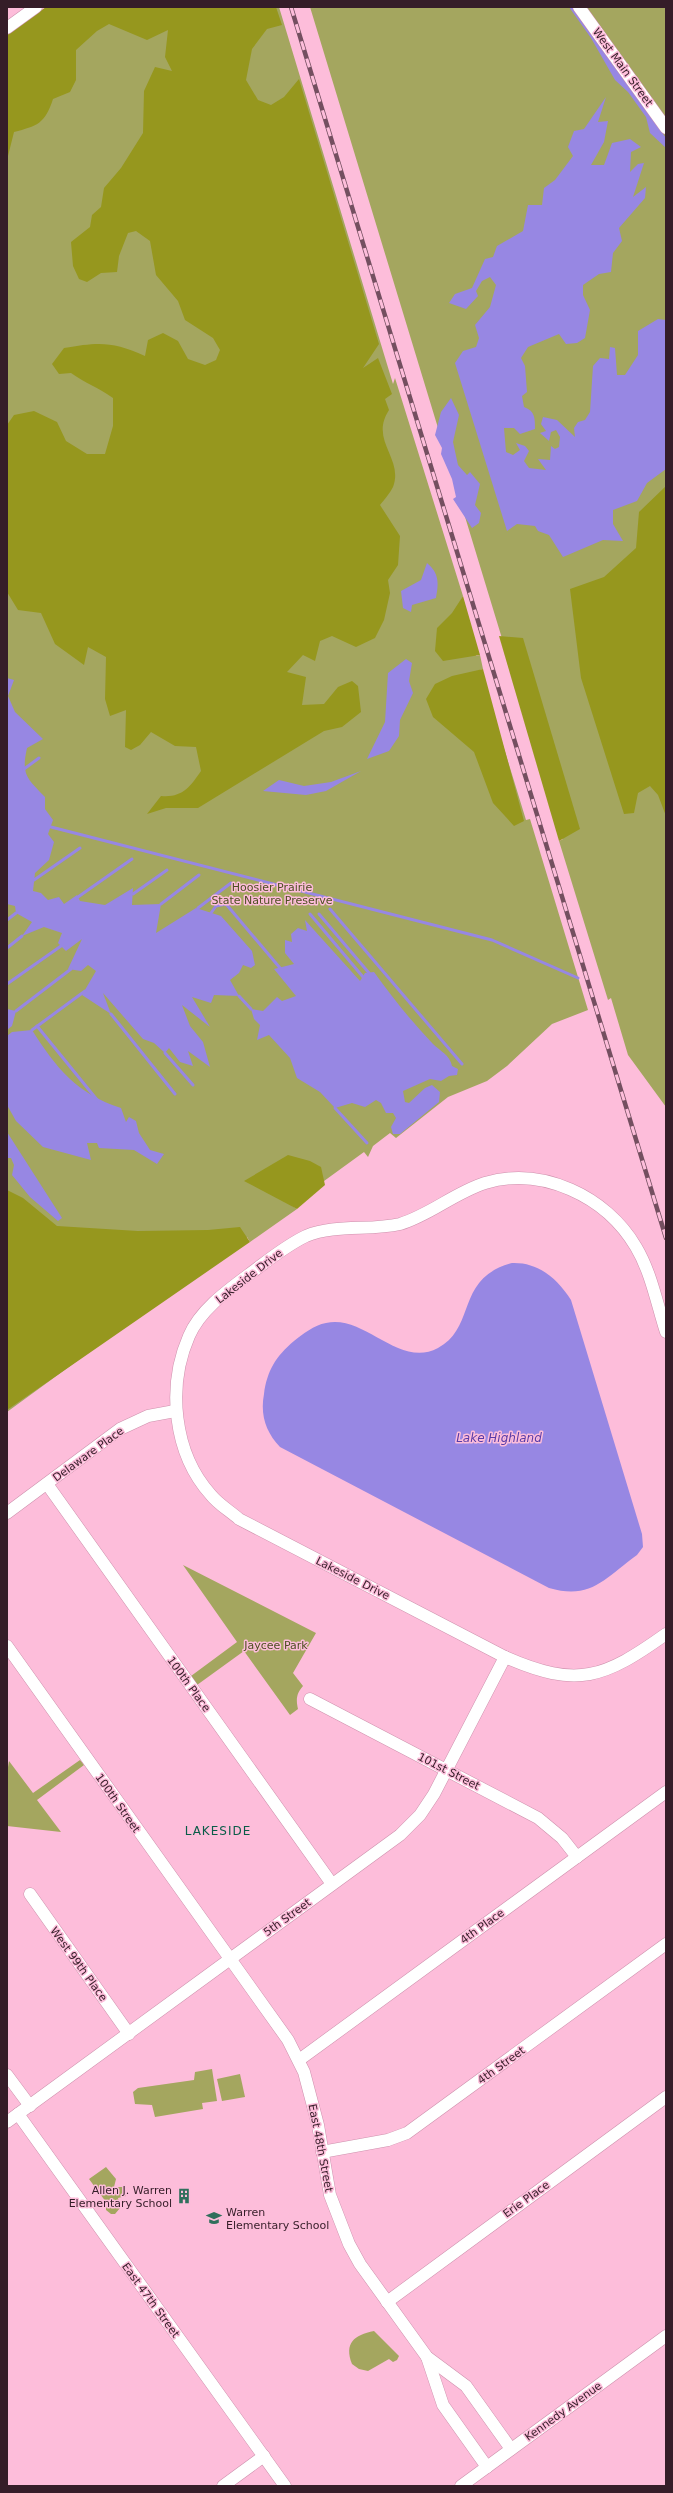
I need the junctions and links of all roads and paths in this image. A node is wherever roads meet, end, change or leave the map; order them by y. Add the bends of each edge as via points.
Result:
1 (36, 7) edge
2 (580, 7) edge
3 (7, 28) edge
4 (666, 128) edge
5 (666, 1332) edge
6 (175, 1411) junction
7 (46, 1484) junction
8 (7, 1513) edge
9 (666, 1634) edge
10 (7, 1646) edge
11 (505, 1657) junction
12 (310, 1699) dead end
13 (447, 1770) junction
14 (666, 1792) edge
15 (577, 1857) junction
16 (332, 1884) junction
17 (30, 1894) dead end
18 (666, 1944) edge
19 (229, 1960) junction
20 (129, 2034) junction
21 (299, 2060) junction
22 (7, 2075) edge
23 (666, 2096) edge
24 (30, 2106) junction
25 (18, 2114) junction
26 (7, 2122) edge
27 (322, 2152) junction
28 (387, 2302) junction
29 (666, 2336) edge
30 (427, 2357) junction
31 (511, 2449) junction
32 (264, 2456) junction
33 (487, 2467) junction
34 (223, 2486) edge
35 (285, 2486) edge
36 (461, 2486) edge

1 - 3 street
2 - 4 street, West Main Street
5 - 6 street, Lakeside Drive via 637,1247 617,1221 599,1205 579,1192 553,1183 520,1178 486,1183 455,1195 409,1221 387,1227 309,1235 289,1245 205,1311 189,1336 177,1377
6 - 7 street, Delaware Place via 148,1416 120,1429
6 - 11 street, Lakeside Drive via 181,1438 192,1466 210,1495 239,1519
7 - 8 street, Delaware Place
7 - 16 street, 100th Place
9 - 11 street, Lakeside Drive via 633,1658 607,1671 586,1675 537,1671
10 - 19 street, 100th Street
11 - 13 street, 5th Street
12 - 13 street, 101st Street
13 - 15 street, 101st Street via 538,1818 562,1838
13 - 16 street, 5th Street via 420,1815 405,1830
14 - 15 street, 4th Place
15 - 21 street, 4th Place
16 - 19 street, 5th Street
17 - 20 street, West 99th Place
18 - 27 street, 4th Street via 407,2134
19 - 20 street, 5th Street
19 - 21 street, East 48th Street via 278,2025
20 - 24 street, 5th Street
21 - 27 street, East 48th Street via 311,2097
22 - 24 street
23 - 28 street, Erie Place
24 - 25 street, 5th Street
25 - 26 street, 5th Street
25 - 32 street, East 47th Street
27 - 28 street, East 48th Street via 330,2195 341,2226 360,2264
28 - 30 street, East 48th Street
29 - 31 street, Kennedy Avenue
30 - 31 street, East 48th Street via 466,2386
30 - 33 street, East 48th Street via 443,2405
31 - 33 street, Kennedy Avenue
32 - 34 street
32 - 35 street, East 47th Street
33 - 36 street, Kennedy Avenue

